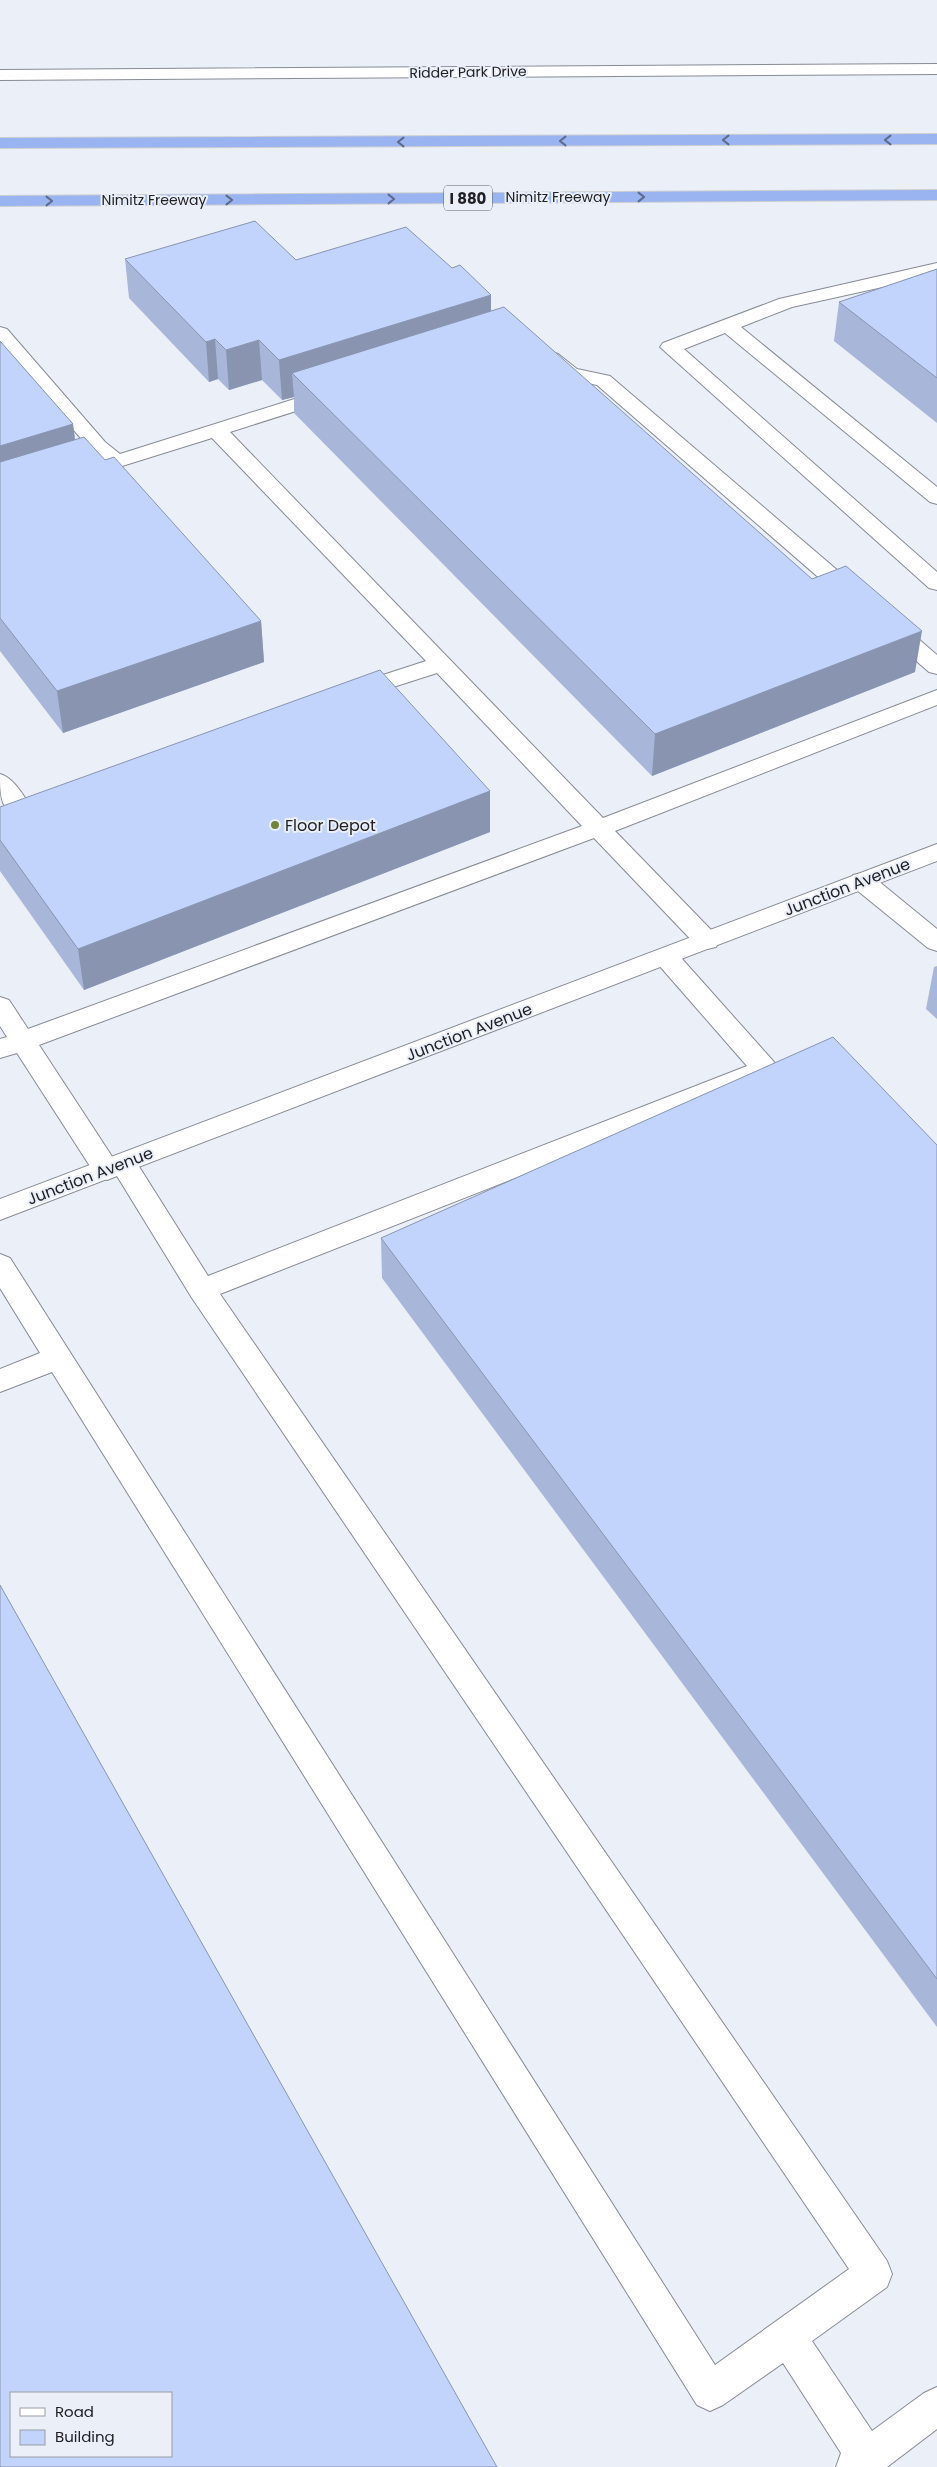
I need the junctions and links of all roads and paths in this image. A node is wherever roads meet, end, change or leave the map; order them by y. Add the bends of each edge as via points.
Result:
1 (937, 69) edge
2 (0, 75) edge
3 (937, 140) edge
4 (0, 143) edge
5 (937, 195) edge
6 (0, 201) edge
7 (937, 269) edge
8 (726, 324) junction
9 (0, 333) edge
10 (534, 346) edge
11 (349, 388) edge
12 (217, 431) junction
13 (117, 461) junction
14 (63, 478) edge
15 (937, 498) edge
16 (937, 583) edge
17 (441, 664) junction
18 (937, 667) edge
19 (937, 697) edge
20 (331, 699) edge
21 (0, 782) edge
22 (19, 807) edge
23 (600, 828) junction
24 (937, 852) edge
25 (862, 881) junction
26 (707, 941) junction
27 (937, 942) edge
28 (666, 957) junction
29 (0, 1006) edge
30 (11, 1045) edge
31 (115, 1167) junction
32 (0, 1210) edge
33 (0, 1265) edge
34 (202, 1290) junction
35 (58, 1358) junction
36 (0, 1381) edge
37 (787, 2336) junction
38 (937, 2406) edge
39 (861, 2463) edge

1 - 2 street, Ridder Park Drive
3 -> 4 highway
6 -> 5 highway, Nimitz Freeway / I 880
7 - 8 street via 786,303
8 - 15 street
8 - 16 street via 670,347
9 - 13 street via 98,446
10 - 18 street via 571,374 603,380
11 - 12 street
12 - 13 street
12 - 17 street
13 - 14 street
17 - 20 street
17 - 23 street
19 - 23 street
21 - 22 street
23 - 26 street
23 - 30 street
24 - 25 street, Junction Avenue
25 - 26 street, Junction Avenue
25 - 27 street
26 - 28 street, Junction Avenue
28 - 31 street, Junction Avenue
28 - 34 street via 765,1070
29 - 30 street
30 - 31 street
31 - 32 street, Junction Avenue
31 - 34 street
33 - 35 street
34 - 37 street via 874,2274
35 - 36 street
35 - 37 street via 710,2392
37 - 39 street
38 - 39 street

